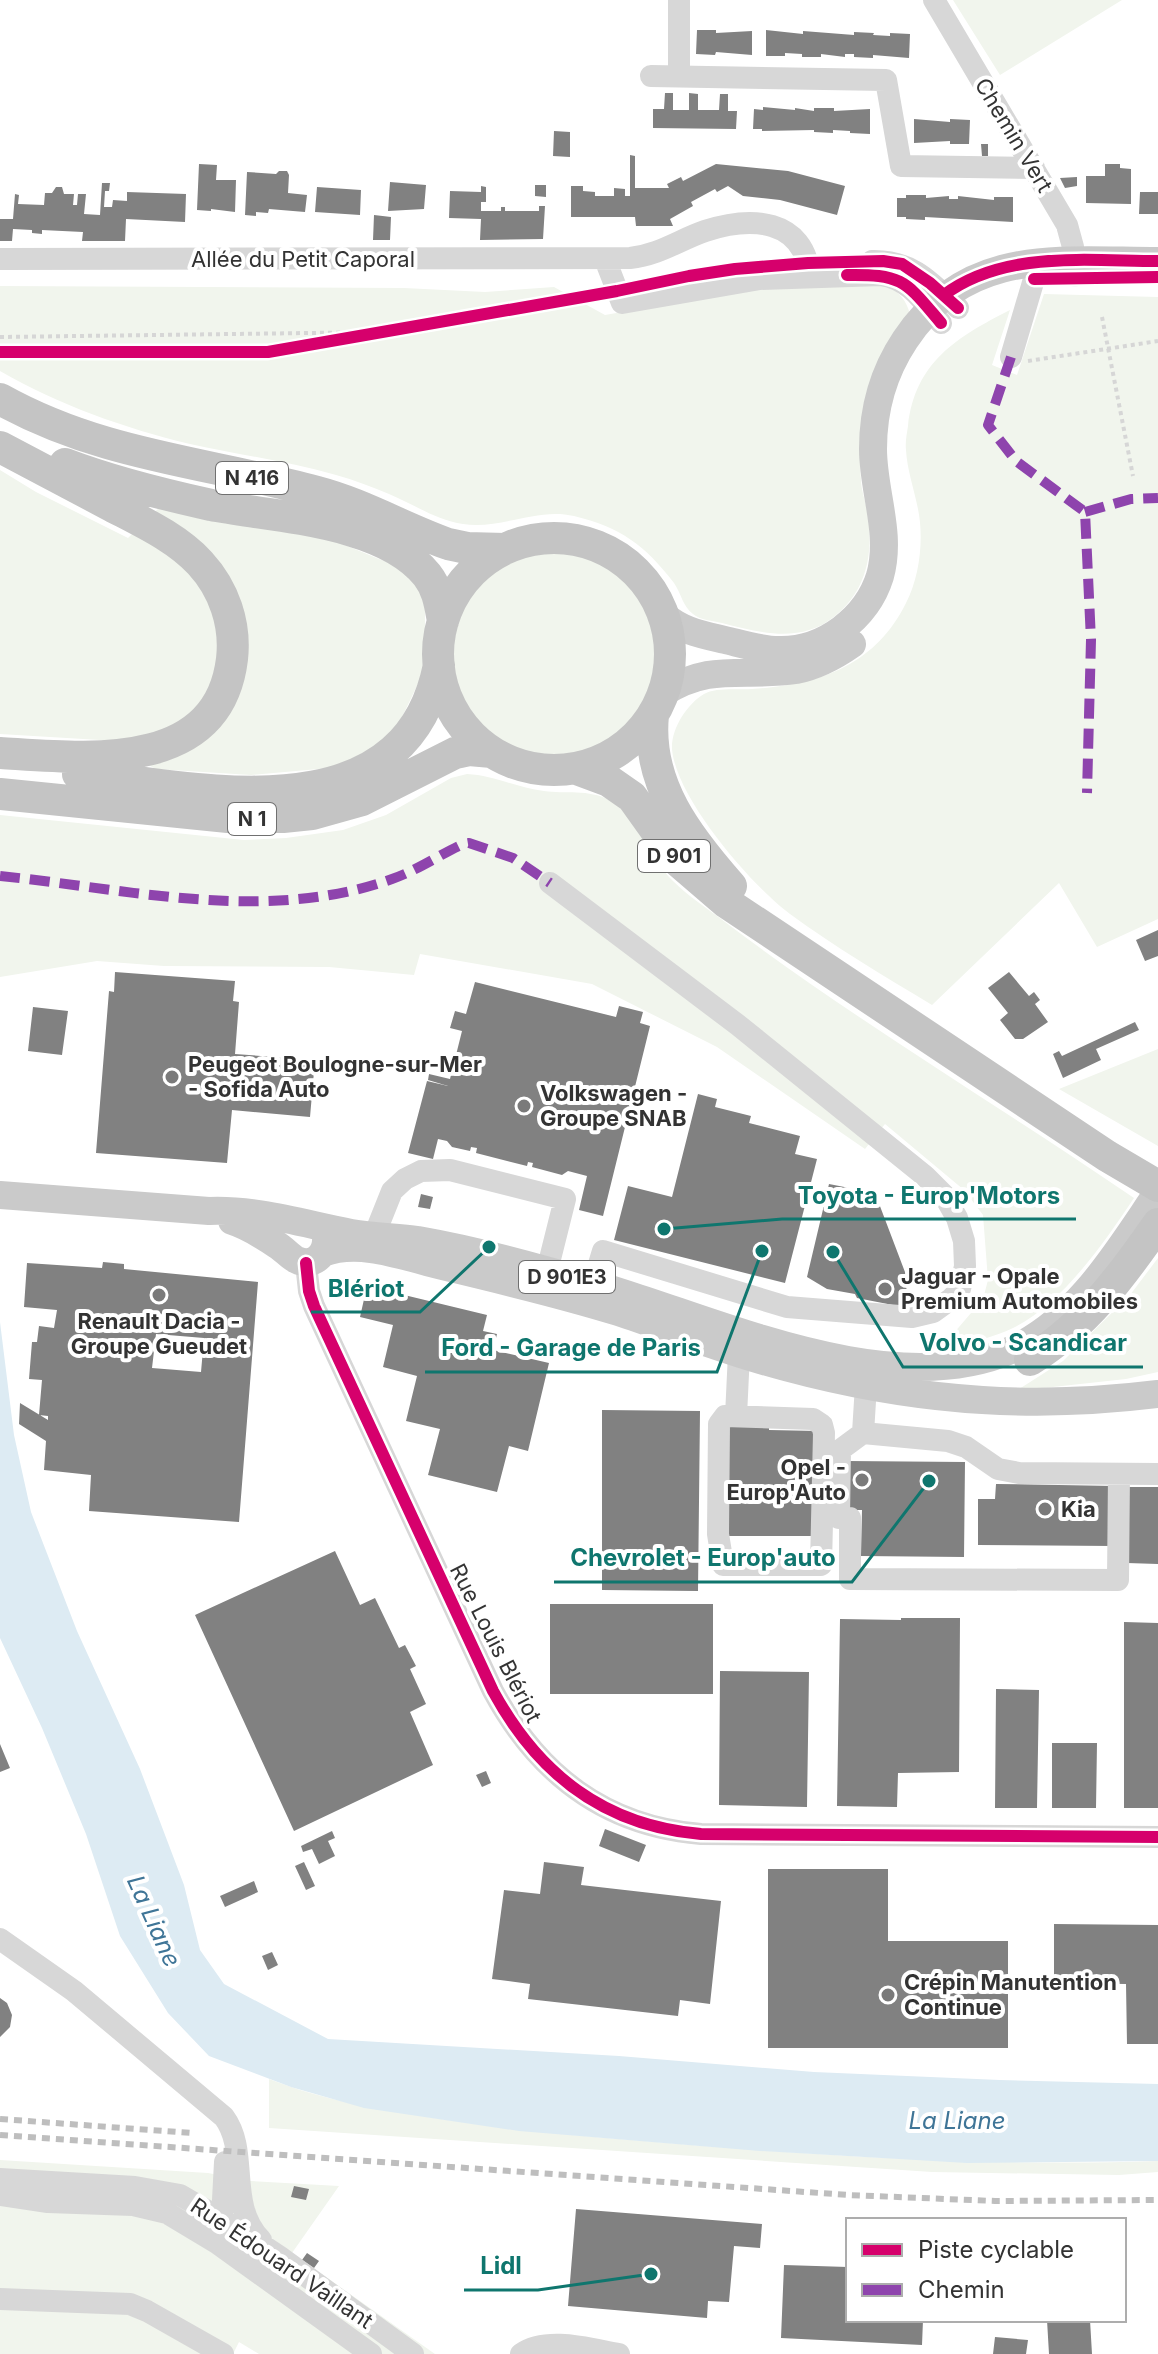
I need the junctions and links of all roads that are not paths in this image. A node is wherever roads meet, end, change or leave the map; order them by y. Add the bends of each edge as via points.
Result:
1 (679, 0) edge
2 (934, 0) edge
3 (651, 76) dead end
4 (679, 76) junction
5 (1034, 168) junction
6 (0, 259) edge
7 (605, 259) junction
8 (1158, 261) edge
9 (1074, 269) junction
10 (809, 270) junction
11 (1158, 277) edge
12 (1034, 279) junction
13 (943, 309) junction
14 (1011, 357) road end
15 (0, 399) edge
16 (0, 434) edge
17 (0, 447) edge
18 (505, 549) junction
19 (664, 615) junction
20 (443, 621) junction
21 (439, 665) junction
22 (658, 704) junction
23 (492, 752) junction
24 (0, 753) edge
25 (0, 763) edge
26 (574, 768) junction
27 (0, 794) edge
28 (550, 883) dead end
29 (783, 940) junction
30 (1111, 1150) junction
31 (1158, 1169) edge
32 (1158, 1189) edge
33 (0, 1195) edge
34 (209, 1211) junction
35 (308, 1223) junction
36 (1158, 1224) edge
37 (374, 1236) junction
38 (306, 1257) junction
39 (538, 1279) junction
40 (593, 1284) junction
41 (713, 1285) junction
42 (694, 1327) junction
43 (739, 1353) junction
44 (1030, 1360) joint
45 (869, 1386) junction
46 (1158, 1394) edge
47 (736, 1416) junction
48 (863, 1433) junction
49 (1119, 1474) junction
50 (1158, 1474) edge
51 (1158, 1837) edge
52 (0, 1939) edge
53 (212, 2107) junction
54 (225, 2170) junction
55 (0, 2179) edge
56 (239, 2188) junction
57 (0, 2195) edge
58 (167, 2201) junction
59 (219, 2213) junction
60 (238, 2257) junction
61 (280, 2257) junction
62 (0, 2299) edge
63 (223, 2354) edge
64 (371, 2354) edge
65 (413, 2354) edge
66 (521, 2354) edge
67 (619, 2354) edge

1 - 4 street
2 - 5 street, Chemin Vert
3 - 4 street
4 - 5 street via 886,80 901,166
5 - 9 street, Chemin Vert via 1070,231
6 - 7 street, Allée du Petit Caporal
7 - 10 street, Allée du Petit Caporal via 651,255 706,231 755,223 786,231 800,244
7 - 10 street via 622,303
8 - 9 main road
9 - 11 main road
9 - 12 main road
9 - 13 main road via 1034,263 997,270 973,278
10 - 13 street via 897,263 917,272
12 - 13 main road
12 - 14 street
13 - 19 main road via 895,357 879,399 873,456 884,555 861,610 822,641 784,650 693,632
13 - 22 main road via 908,372 894,413 891,460 902,548 897,580 876,620 849,646 818,663 789,671 703,675 686,680
15 - 18 highway, N 416 via 125,449 338,497 448,544
16 - 20 highway, N 416 via 57,461 129,485 212,505 322,522 373,540 427,575
17 - 24 highway via 180,545 219,588 233,637 225,685 212,710 183,735 121,757
18 - 19 highway via 546,538 595,545 637,573
18 - 20 highway via 467,578
19 - 22 highway via 669,672
20 - 21 highway
21 - 23 highway via 458,718
21 - 25 highway, N 1 via 425,708 397,747 365,770 313,786 231,792
22 - 26 highway via 640,732 619,750
22 - 29 highway, D 901 via 651,740 654,759 679,820 722,876
23 - 26 highway via 535,768
23 - 27 highway, N 1 via 455,753 362,800 283,817 228,817
26 - 29 highway, D 901 via 609,781 632,797 683,866
28 - 41 street via 913,1164 951,1206 964,1241 960,1289 942,1306 912,1317 787,1307
29 - 30 highway, D 901
30 - 31 highway, D 901
30 - 32 highway, D 901
32 - 42 main road, D 901E3 via 1106,1267 1059,1317 1023,1344 983,1360 932,1367 871,1363
33 - 34 main road, D 901E3
34 - 35 main road, D 901E3 via 235,1210
34 - 38 main road
35 - 37 main road, D 901E3
35 - 38 main road via 287,1234 286,1243
36 - 44 highway, D 901E3 via 1092,1310
37 - 39 main road, D 901E3 via 428,1242
37 - 39 street via 386,1201 398,1185 421,1171 450,1170 565,1199
38 - 39 main road, D 901E3 via 347,1248 370,1250
38 - 51 street, Rue Louis Blériot via 314,1306 493,1691 531,1749 587,1797 640,1823 701,1834
39 - 40 main road, D 901E3
39 - 42 main road, D 901E3
40 - 41 street via 603,1251
40 - 42 main road, D 901E3
41 - 42 street
42 - 43 main road, D 901E3
43 - 45 main road, D 901E3
43 - 47 street
44 - 45 main road, D 901E3 via 959,1383
45 - 46 main road, D 901E3 via 996,1403
45 - 48 street
47 - 47 street via 725,1416 719,1424 718,1534 723,1565 821,1565 822,1425 813,1419
48 - 49 street via 948,1441 998,1469 1019,1473
48 - 49 street via 840,1450 839,1518 850,1518 850,1579 1118,1580
49 - 50 street
52 - 53 street via 74,1991
53 - 54 street
53 - 56 street via 233,2135
54 - 58 street via 204,2191
54 - 59 street
55 - 58 street, Rue Édouard Vaillant via 125,2187
56 - 59 street
56 - 61 street via 249,2224
57 - 58 street, Rue Édouard Vaillant via 48,2202
58 - 59 street, Rue Édouard Vaillant
58 - 60 street, Rue Édouard Vaillant via 188,2223
59 - 60 street
59 - 61 street, Rue Édouard Vaillant
60 - 64 street, Rue Édouard Vaillant
61 - 65 street, Rue Édouard Vaillant
62 - 63 street via 130,2304
66 - 67 street via 547,2345

